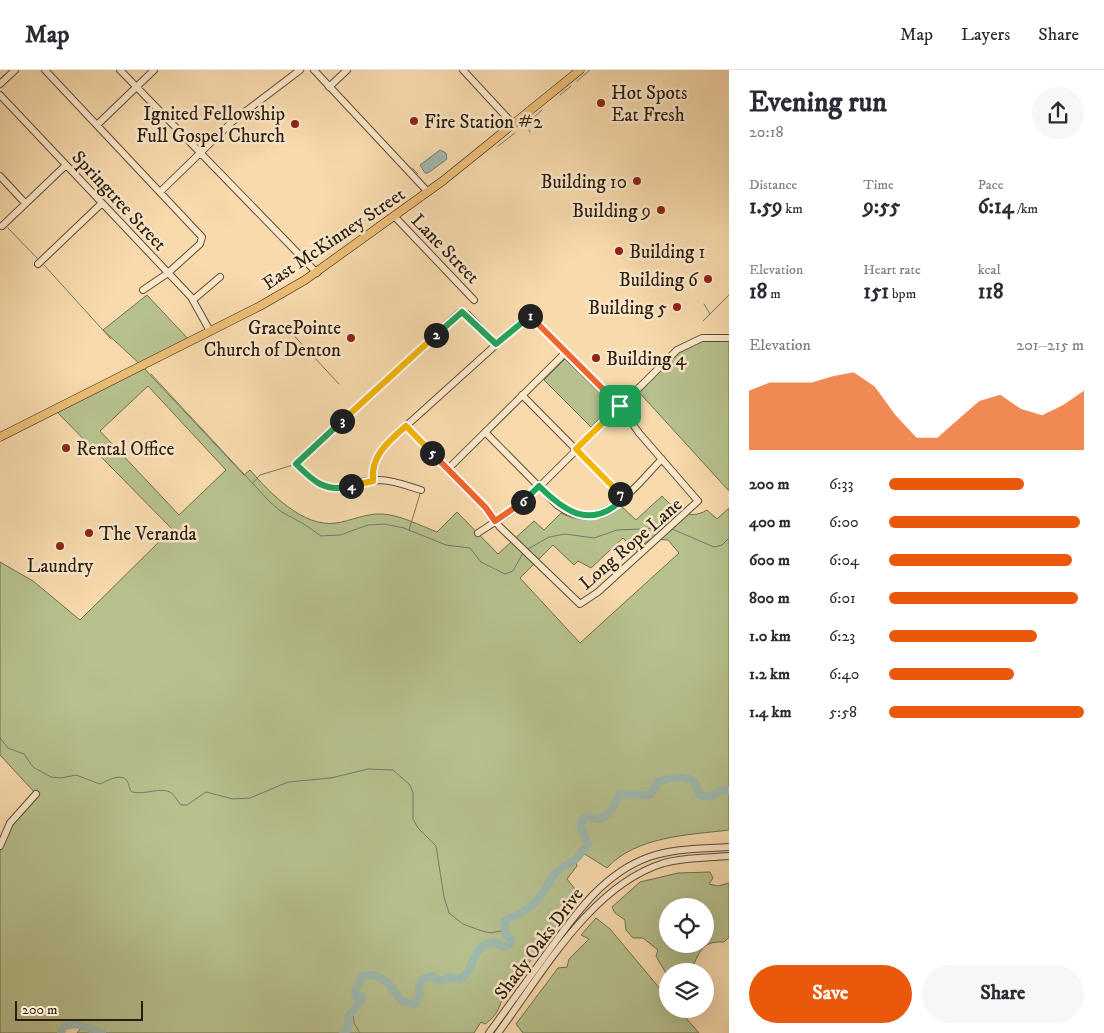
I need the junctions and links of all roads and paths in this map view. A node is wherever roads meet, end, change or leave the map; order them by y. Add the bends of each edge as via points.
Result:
1 (15, 70) edge
2 (45, 70) edge
3 (120, 70) edge
4 (154, 70) edge
5 (300, 70) edge
6 (314, 70) edge
7 (347, 70) edge
8 (463, 70) edge
9 (580, 70) edge
10 (0, 84) edge
11 (136, 87) junction
12 (329, 87) junction
13 (0, 95) edge
14 (513, 124) junction
15 (97, 125) junction
16 (201, 153) junction
17 (66, 165) junction
18 (0, 176) edge
19 (160, 192) junction
20 (428, 192) junction
21 (25, 203) junction
22 (102, 203) junction
23 (395, 217) junction
24 (2, 226) dead end
25 (38, 264) dead end
26 (168, 273) junction
27 (317, 273) junction
28 (220, 277) dead end
29 (143, 290) dead end
30 (193, 300) junction
31 (474, 300) dead end
32 (210, 331) junction
33 (729, 338) edge
34 (496, 344) junction
35 (566, 352) junction
36 (522, 395) junction
37 (620, 406) junction
38 (406, 426) junction
39 (485, 432) junction
40 (0, 437) edge
41 (576, 449) junction
42 (662, 459) junction
43 (448, 469) junction
44 (373, 481) junction
45 (539, 486) junction
46 (421, 490) dead end
47 (624, 498) junction
48 (495, 521) junction
49 (478, 533) dead end
50 (36, 794) dead end
51 (0, 846) edge
52 (729, 847) edge
53 (729, 856) edge
54 (489, 1033) edge
55 (498, 1033) edge

1 - 10 street
2 - 15 street
3 - 11 street
4 - 11 street
5 - 16 street via 239,116
6 - 12 street
7 - 12 street
8 - 14 street
9 - 14 main road, East McKinney Street
11 - 15 street
11 - 16 street
12 - 20 street
13 - 17 street, Springtree Street
14 - 20 main road, East McKinney Street
15 - 19 street
16 - 19 street
16 - 27 street
17 - 21 street
17 - 22 street, Springtree Street
18 - 21 street
19 - 26 street via 203,239
20 - 23 main road, East McKinney Street
21 - 24 street
22 - 25 street
22 - 26 street, Springtree Street
23 - 27 main road, East McKinney Street
23 - 31 street, Lane Street
26 - 29 street
26 - 30 street, Springtree Street
27 - 32 main road, East McKinney Street
28 - 30 street
30 - 32 street, Springtree Street
32 - 40 main road, East McKinney Street
33 - 37 street via 705,337 683,346
34 - 35 street via 529,315
34 - 38 street
34 - 44 street via 462,312 296,464 326,488 340,489
35 - 36 street
35 - 37 street
36 - 39 street
36 - 41 street
37 - 41 street
37 - 42 street
38 - 43 street
38 - 44 street via 380,453 374,465
39 - 43 street
39 - 45 street
41 - 45 street
41 - 47 street
42 - 47 street
42 - 48 street, Long Rope Lane via 698,501 598,592 580,604
43 - 48 street
44 - 46 street via 394,482
45 - 47 street via 562,508 583,514 600,514
45 - 48 street via 519,506
48 - 49 street
50 - 51 street via 10,823
52 - 54 street, Shady Oaks Drive via 662,854 614,876 580,908
53 - 55 street, Shady Oaks Drive via 665,863 631,877 610,892 572,934

